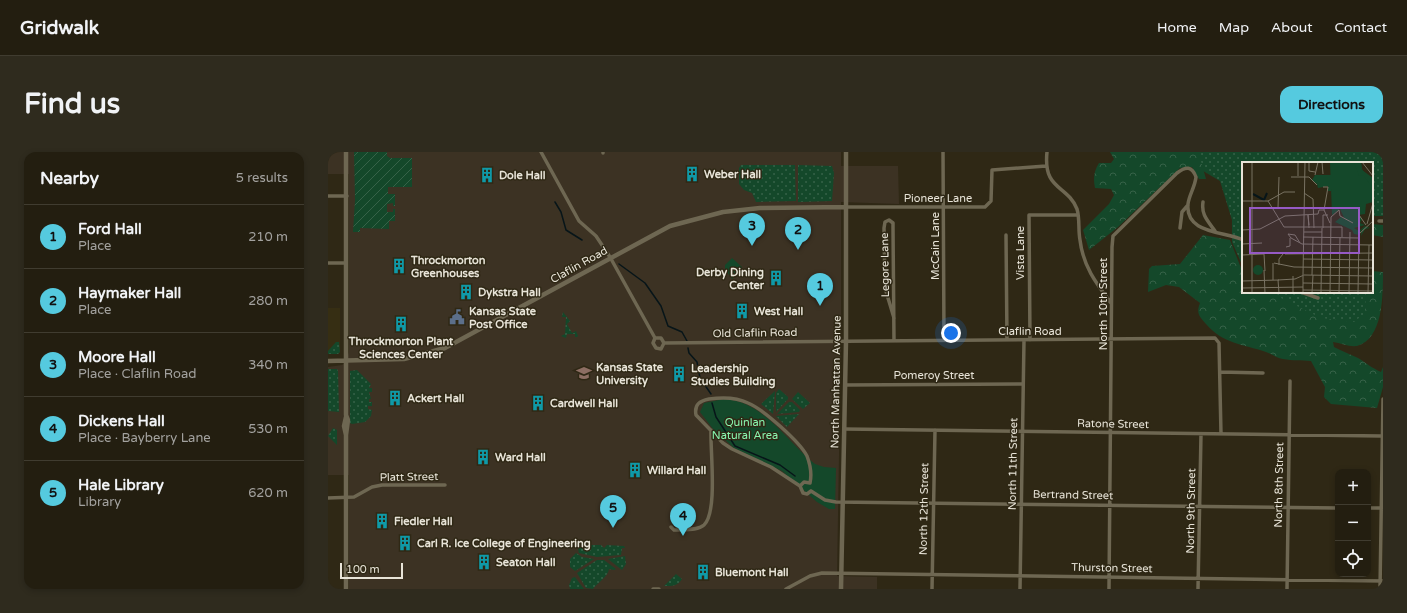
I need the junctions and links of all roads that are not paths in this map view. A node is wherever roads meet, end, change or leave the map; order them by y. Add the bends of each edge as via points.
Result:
1 (346, 152) edge
2 (541, 152) edge
3 (846, 152) edge
4 (943, 152) edge
5 (1048, 152) edge
6 (1046, 166) junction
7 (328, 196) edge
8 (347, 196) junction
9 (1203, 202) dead end
10 (1188, 205) junction
11 (846, 207) junction
12 (944, 207) junction
13 (1078, 215) junction
14 (1180, 228) dead end
15 (1215, 231) junction
16 (1006, 235) dead end
17 (1242, 239) edge
18 (610, 257) junction
19 (328, 263) edge
20 (345, 263) junction
21 (1304, 293) edge
22 (1318, 298) dead end
23 (1112, 304) junction
24 (894, 318) junction
25 (655, 338) junction
26 (1112, 339) junction
27 (944, 340) junction
28 (1007, 340) junction
29 (1024, 340) junction
30 (1030, 340) junction
31 (846, 341) junction
32 (894, 341) junction
33 (664, 343) junction
34 (328, 362) edge
35 (346, 362) junction
36 (1220, 372) junction
37 (1263, 373) dead end
38 (1290, 381) dead end
39 (1023, 384) junction
40 (845, 385) junction
41 (1383, 399) edge
42 (844, 429) junction
43 (711, 430) junction
44 (934, 430) junction
45 (1022, 432) junction
46 (1111, 433) junction
47 (1201, 434) junction
48 (1220, 434) junction
49 (1289, 436) junction
50 (1381, 436) junction
51 (1382, 471) edge
52 (810, 483) junction
53 (445, 485) dead end
54 (800, 486) junction
55 (812, 491) junction
56 (328, 498) edge
57 (346, 498) junction
58 (842, 501) junction
59 (933, 503) junction
60 (1021, 504) junction
61 (1110, 505) junction
62 (1200, 506) junction
63 (1288, 507) junction
64 (1335, 508) edge
65 (1371, 508) edge
66 (1382, 508) edge
67 (671, 527) dead end
68 (841, 574) junction
69 (932, 575) junction
70 (1020, 576) junction
71 (1109, 577) junction
72 (1198, 578) junction
73 (1287, 579) junction
74 (1381, 581) edge
75 (346, 589) edge
76 (653, 589) edge
77 (659, 589) edge
78 (786, 589) edge
79 (841, 589) edge
80 (932, 589) edge
81 (1020, 589) edge
82 (1109, 589) edge
83 (1198, 589) edge
84 (1287, 589) edge
85 (1380, 589) edge

1 - 8 street
2 - 18 street via 579,221 596,236
3 - 11 street, North Manhattan Avenue
4 - 12 street, McCain Lane
5 - 6 street
6 - 12 street, Pioneer Lane via 995,168 991,174 991,201 985,207
6 - 13 street via 1050,178 1071,201
7 - 8 street
8 - 20 street
9 - 15 street via 1204,215
10 - 14 street via 1182,212
10 - 15 street via 1196,225 1201,229
10 - 23 street, North 10th Street via 1196,177 1192,169 1184,168 1113,236
11 - 12 street, Pioneer Lane
11 - 18 street, Claflin Road via 760,208 723,212 670,226
11 - 31 street, North Manhattan Avenue
12 - 27 street, McCain Lane
13 - 23 street via 1082,256 1092,277
13 - 30 street, Vista Lane via 1029,215
15 - 17 street
16 - 28 street
18 - 25 street
18 - 35 street, Claflin Road via 445,348 404,360
19 - 20 street
20 - 35 street
21 - 22 street
23 - 26 street, North 10th Street
24 - 24 street, Legore Lane via 893,223 890,220 885,222 884,228 885,288
24 - 32 street, Legore Lane
25 - 33 street via 662,338
25 - 33 street via 653,343 656,348 662,348
26 - 30 street, Claflin Road
26 - 36 street, Claflin Road via 1215,338 1219,343
26 - 46 street, North 10th Street
27 - 28 street, Claflin Road
27 - 32 street, Claflin Road
28 - 29 street, Claflin Road
29 - 30 street, Claflin Road
29 - 39 street, North 11th Street
31 - 32 street, Claflin Road
31 - 33 street, Old Claflin Road
31 - 40 street, North Manhattan Avenue
34 - 35 street, Claflin Road
35 - 57 street
36 - 37 street
36 - 48 street
38 - 49 street, North 8th Street
39 - 40 street, Pomeroy Street
39 - 45 street, North 11th Street
40 - 42 street, North Manhattan Avenue
41 - 50 street
42 - 44 street, Ratone Street
42 - 58 street, North Manhattan Avenue
43 - 52 street via 696,415 696,407 702,400 727,397 758,407 806,455 811,471
43 - 54 street via 732,450 771,467
43 - 67 street via 710,516 703,526 694,529 674,530
44 - 45 street, Ratone Street
44 - 59 street, North 12th Street
45 - 46 street, Ratone Street
45 - 60 street, North 11th Street
46 - 47 street, Ratone Street
46 - 61 street, North 10th Street
47 - 48 street, Ratone Street
47 - 62 street, North 9th Street
48 - 49 street, Ratone Street
49 - 50 street, Ratone Street
49 - 63 street, North 8th Street
50 - 51 street
51 - 66 street
52 - 54 street via 804,482
52 - 55 street
53 - 57 street, Platt Street via 382,485 372,487 358,496
54 - 55 street via 803,493
55 - 58 street, Bertrand Street via 828,501
56 - 57 street, Platt Street
57 - 75 street
58 - 59 street, Bertrand Street
58 - 68 street, North Manhattan Avenue
59 - 60 street, Bertrand Street
59 - 69 street, North 12th Street
60 - 61 street, Bertrand Street
60 - 70 street, North 11th Street
61 - 62 street, Bertrand Street
61 - 71 street, North 10th Street
62 - 63 street, Bertrand Street
62 - 72 street, North 9th Street
63 - 64 street, Bertrand Street
63 - 73 street, North 8th Street
65 - 66 street
66 - 74 street
68 - 69 street, Thurston Street
68 - 78 street, Thurston Street via 814,575
68 - 79 street, North Manhattan Avenue
69 - 70 street, Thurston Street
69 - 80 street, North 12th Street
70 - 71 street, Thurston Street
70 - 81 street, North 11th Street
71 - 72 street, Thurston Street
71 - 82 street, North 10th Street
72 - 73 street, Thurston Street
72 - 83 street, North 9th Street
73 - 74 street, Thurston Street
73 - 84 street, North 8th Street
74 - 85 street
76 - 77 street

